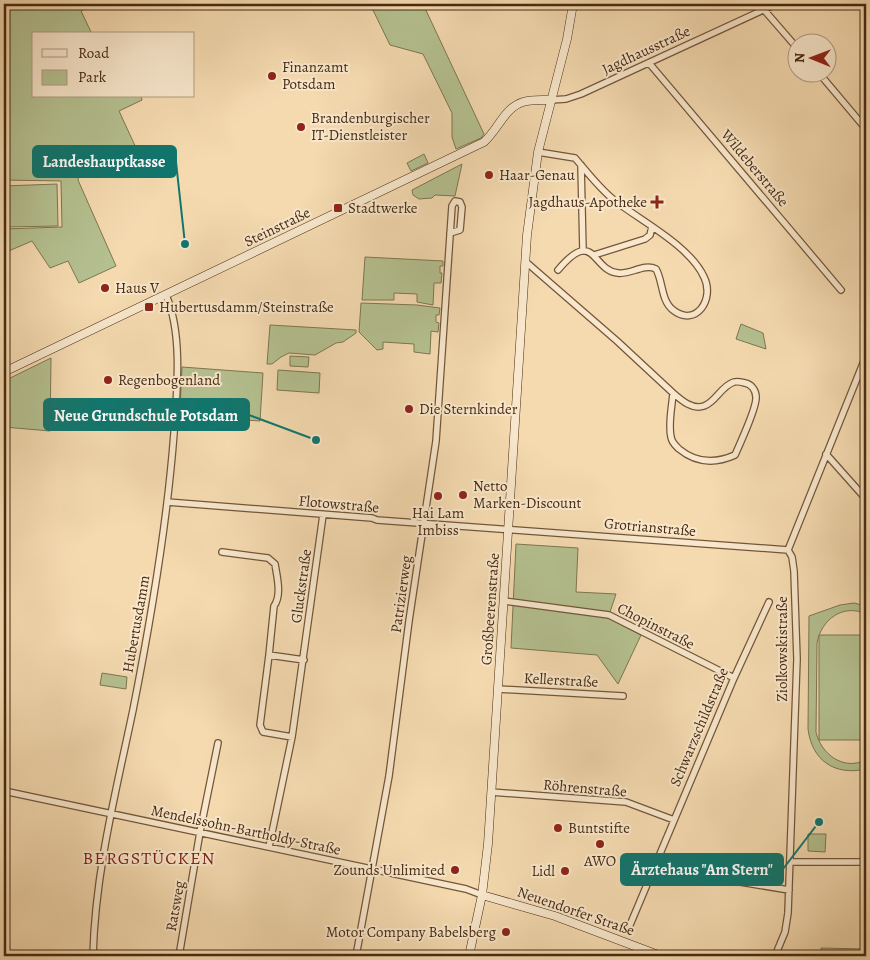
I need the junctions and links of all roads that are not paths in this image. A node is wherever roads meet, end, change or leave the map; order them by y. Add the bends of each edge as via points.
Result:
1 (573, 4) edge
2 (759, 4) edge
3 (776, 4) edge
4 (764, 9) junction
5 (788, 37) edge
6 (649, 62) junction
7 (826, 82) edge
8 (551, 100) junction
9 (866, 129) edge
10 (538, 152) junction
11 (581, 165) junction
12 (652, 227) junction
13 (450, 233) junction
14 (583, 251) junction
15 (594, 255) junction
16 (526, 262) junction
17 (558, 270) dead end
18 (841, 290) dead end
19 (166, 295) junction
20 (866, 356) edge
21 (4, 372) edge
22 (673, 393) junction
23 (826, 454) junction
24 (866, 499) edge
25 (167, 502) junction
26 (323, 515) junction
27 (424, 523) junction
28 (509, 529) junction
29 (788, 550) junction
30 (222, 552) dead end
31 (504, 601) junction
32 (769, 602) dead end
33 (269, 655) junction
34 (304, 660) junction
35 (734, 678) junction
36 (498, 689) junction
37 (623, 696) dead end
38 (292, 738) junction
39 (218, 743) dead end
40 (4, 791) edge
41 (491, 792) junction
42 (111, 814) junction
43 (674, 820) junction
44 (200, 832) junction
45 (269, 847) junction
46 (790, 862) junction
47 (866, 862) edge
48 (656, 864) junction
49 (372, 869) junction
50 (789, 890) junction
51 (482, 894) junction
52 (630, 925) dead end
53 (93, 956) edge
54 (179, 956) edge
55 (356, 956) edge
56 (469, 956) edge
57 (619, 956) edge
58 (627, 956) edge
59 (661, 956) edge
60 (775, 956) edge

1 - 8 street, Großbeerenstraße
2 - 4 street
3 - 4 street, Jagdhausstraße
4 - 5 street
4 - 6 street, Jagdhausstraße
6 - 8 street, Jagdhausstraße via 580,94
6 - 18 street, Wildeberstraße
7 - 9 street
8 - 10 street, Großbeerenstraße
8 - 19 street, Steinstraße via 520,103 508,112 484,142
10 - 11 street via 575,158
10 - 16 street, Großbeerenstraße
11 - 12 street via 598,186
11 - 14 street
12 - 15 street via 645,240
12 - 15 street via 679,247 704,276 707,300 694,314 680,314 668,304 654,267 614,273
13 - 13 street, Patrizierweg via 452,206 455,201 460,202 460,230
13 - 27 street, Patrizierweg via 436,441
14 - 15 street
14 - 17 street via 569,257
16 - 22 street
16 - 28 street, Großbeerenstraße
19 - 21 street, Steinstraße
19 - 25 street, Hubertusdamm via 172,313 177,365
20 - 23 street
22 - 22 street via 672,443 697,460 723,460 735,455 756,397 749,383 735,381 725,386 705,406 684,403
23 - 24 street
23 - 29 street
25 - 26 street, Flotowstraße
25 - 42 street, Hubertusdamm via 152,608
26 - 27 street, Flotowstraße
26 - 34 street, Gluckstraße
27 - 28 street, Flotowstraße
27 - 49 street, Patrizierweg via 389,776
28 - 29 street, Grotrianstraße
28 - 31 street, Großbeerenstraße
29 - 46 street, Ziolkowskistraße via 794,564 797,634
30 - 33 street, Gluckstraße via 268,558 276,564 279,589
31 - 35 street, Chopinstraße via 609,615
31 - 36 street, Großbeerenstraße
32 - 35 street, Schwarzschildstraße
33 - 34 street
33 - 38 street, Gluckstraße via 260,725 263,732
34 - 38 street, Gluckstraße
35 - 43 street, Schwarzschildstraße
36 - 37 street, Kellerstraße
36 - 41 street, Großbeerenstraße
38 - 45 street, Gluckstraße
39 - 44 street, Ratsweg
40 - 42 street, Mendelssohn-Bartholdy-Straße
41 - 43 street, Röhrenstraße via 626,802
41 - 51 street, Großbeerenstraße
42 - 44 street, Mendelssohn-Bartholdy-Straße
42 - 53 street, Hubertusdamm
43 - 48 street, Schwarzschildstraße
44 - 45 street, Mendelssohn-Bartholdy-Straße
44 - 54 street, Ratsweg
45 - 49 street, Mendelssohn-Bartholdy-Straße
46 - 47 street
46 - 50 street, Ziolkowskistraße
48 - 50 street via 673,871
48 - 52 street, Schwarzschildstraße
49 - 51 street, Mendelssohn-Bartholdy-Straße
49 - 55 street, Patrizierweg
50 - 60 street, Ziolkowskistraße via 785,932
51 - 56 street, Großbeerenstraße
51 - 59 street, Neuendorfer Straße via 555,916
57 - 58 street

